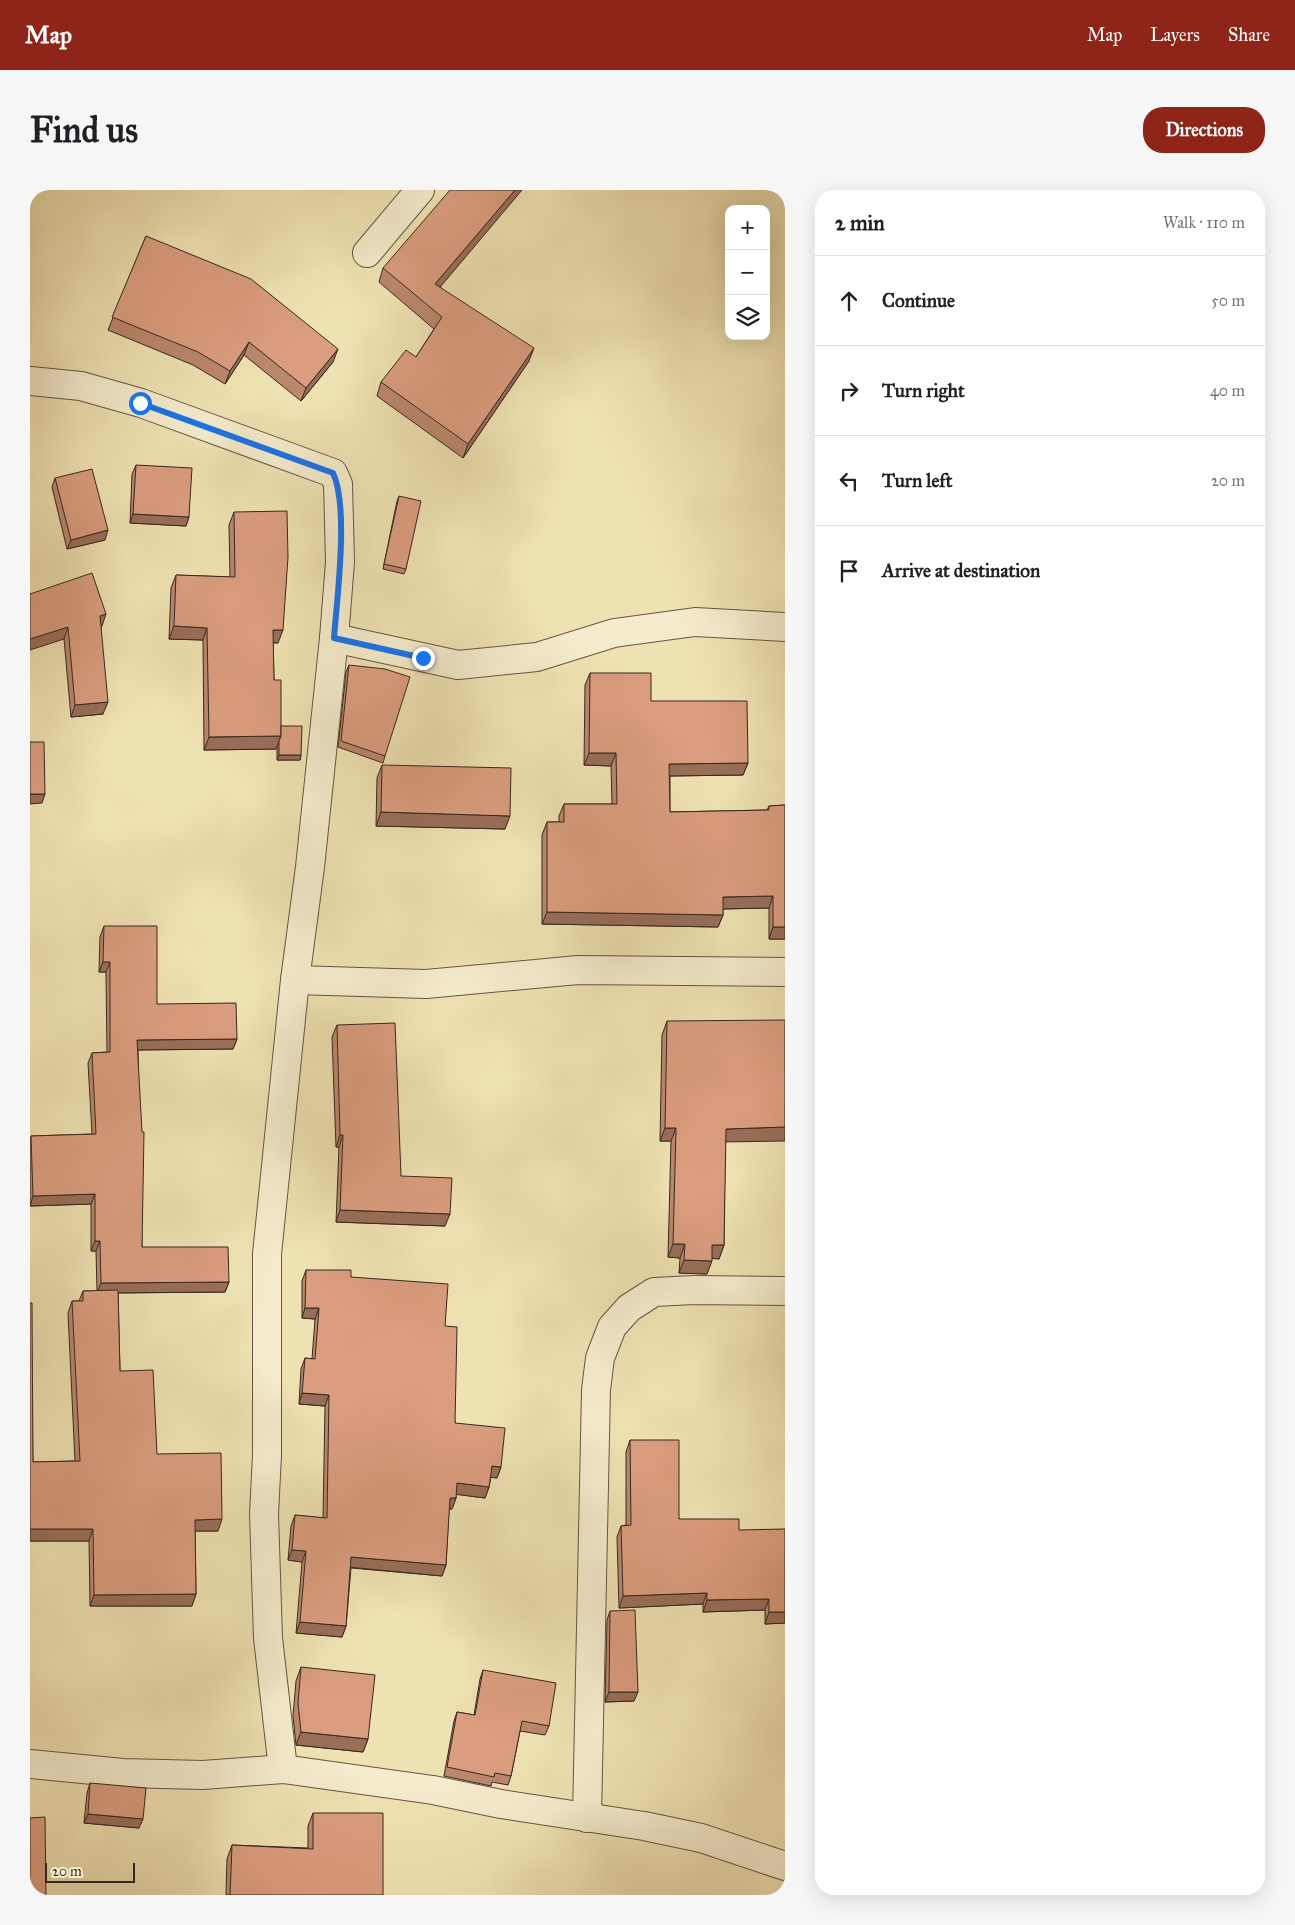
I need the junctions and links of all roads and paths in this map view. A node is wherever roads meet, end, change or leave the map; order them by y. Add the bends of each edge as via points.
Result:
1 (420, 190) edge
2 (367, 253) dead end
3 (30, 381) edge
4 (785, 627) edge
5 (334, 638) junction
6 (785, 972) edge
7 (295, 980) junction
8 (785, 1291) edge
9 (30, 1764) edge
10 (283, 1769) junction
11 (588, 1818) junction
12 (785, 1866) edge

1 - 2 street
3 - 5 street via 81,386 140,403 333,473 340,501 340,562
4 - 5 street via 695,622 614,633 537,657 458,665
5 - 7 street
6 - 7 street via 578,970 426,984
7 - 10 street via 267,1254 264,1514 268,1638
8 - 11 street via 654,1292 629,1308 612,1327 600,1358 596,1390
9 - 10 street via 123,1773 203,1775
10 - 11 street via 432,1790
11 - 12 street via 701,1838

